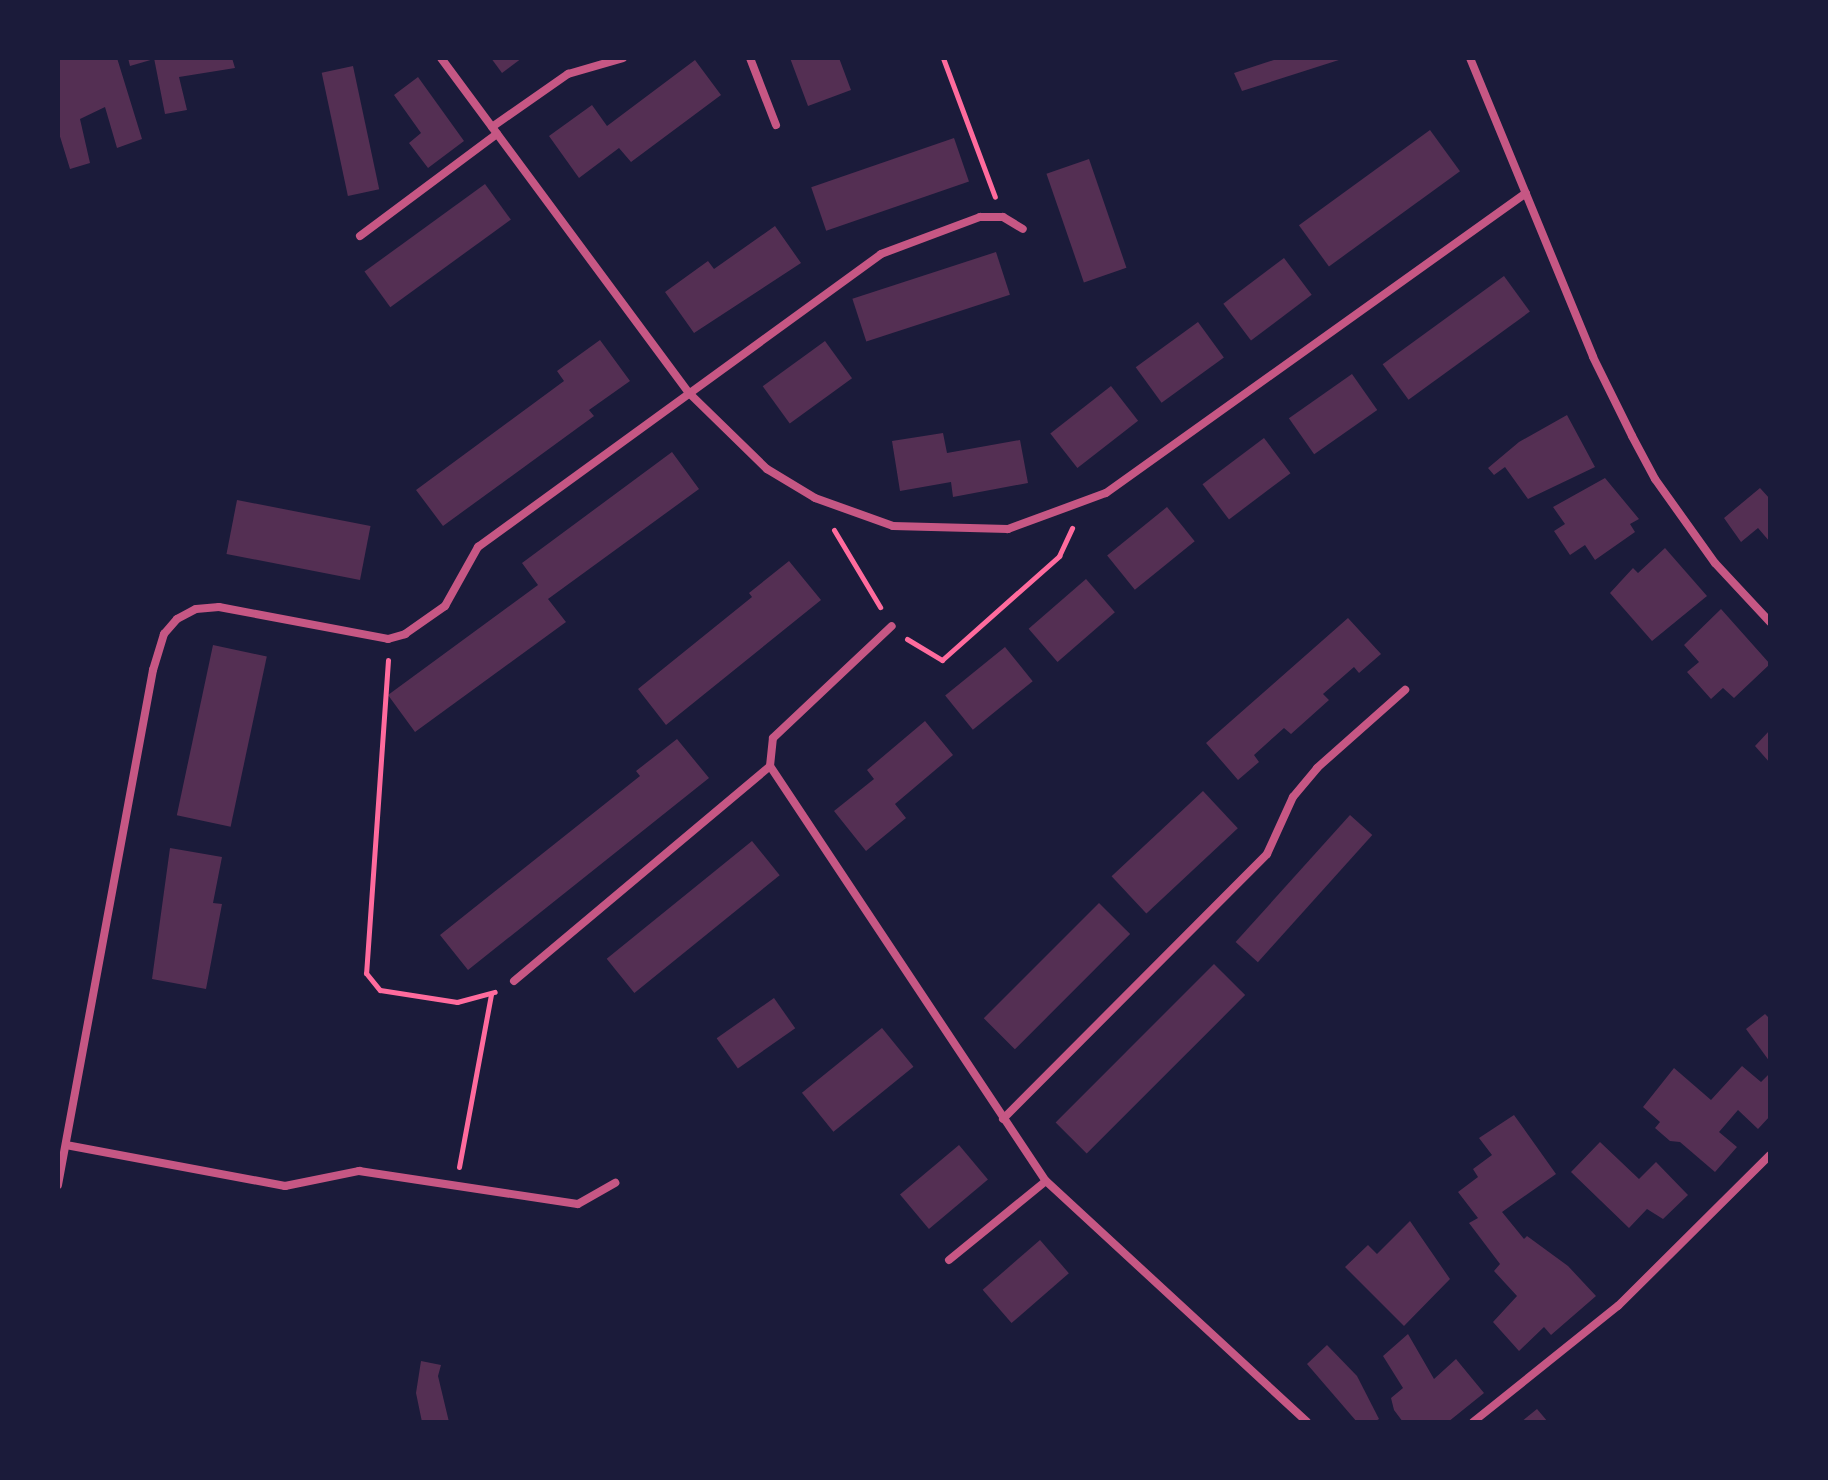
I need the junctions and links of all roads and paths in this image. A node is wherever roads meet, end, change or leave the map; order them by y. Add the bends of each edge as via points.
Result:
1 (441, 58) edge
2 (623, 58) edge
3 (750, 58) edge
4 (943, 58) edge
5 (1470, 58) edge
6 (776, 125) dead end
7 (495, 131) junction
8 (1526, 193) junction
9 (1003, 217) junction
10 (1023, 229) dead end
11 (360, 236) dead end
12 (689, 393) junction
13 (815, 498) junction
14 (1084, 502) junction
15 (864, 584) dead end
16 (1770, 622) edge
17 (892, 626) joint
18 (388, 639) junction
19 (1405, 690) dead end
20 (770, 766) junction
21 (514, 981) joint
22 (491, 994) junction
23 (1003, 1119) junction
24 (66, 1145) junction
25 (1770, 1155) edge
26 (1046, 1181) junction
27 (615, 1183) dead end
28 (58, 1185) edge
29 (456, 1188) junction
30 (949, 1260) dead end
31 (1307, 1422) edge
32 (1473, 1422) edge

1 - 7 street
2 - 7 street via 568,74
3 - 6 street
4 - 9 path
5 - 8 street
7 - 11 street
7 - 12 street
8 - 14 street via 1119,485
8 - 16 street via 1593,357 1655,479 1715,563
9 - 10 street
9 - 12 street via 980,217 881,254
12 - 13 street via 767,469
12 - 18 street via 478,547 445,606 405,634
13 - 14 street via 893,526 1008,529
13 - 15 path
14 - 17 path via 1059,556 942,660 927,656
17 - 20 street via 773,738
18 - 22 path via 366,973 380,990 457,1002
18 - 24 street via 219,607 196,609 164,634 153,670
19 - 23 street via 1317,768 1293,797 1267,854
20 - 21 street
20 - 23 street
21 - 22 path
22 - 29 path
23 - 26 street
24 - 28 street
24 - 29 street via 285,1186 359,1171
25 - 32 street via 1618,1306
26 - 30 street
26 - 31 street
27 - 29 street via 578,1204

